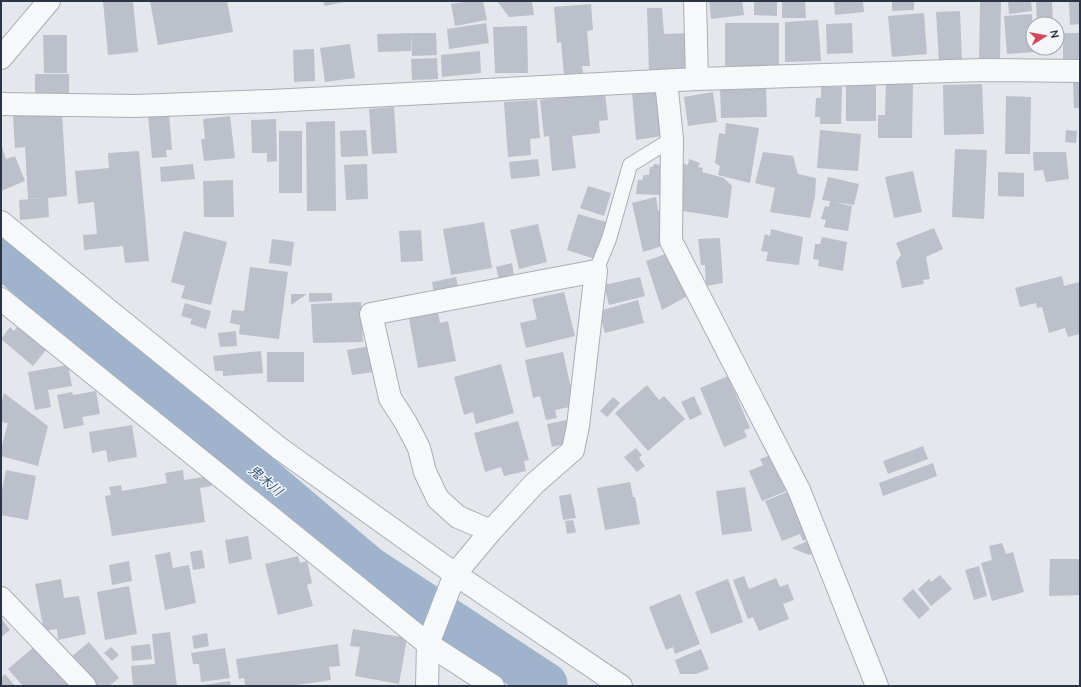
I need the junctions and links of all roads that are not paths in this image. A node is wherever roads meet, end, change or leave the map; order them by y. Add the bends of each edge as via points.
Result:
1 (49, 1) edge
2 (695, 1) edge
3 (1, 58) edge
4 (1080, 71) edge
5 (697, 79) junction
6 (666, 82) junction
7 (1, 104) edge
8 (672, 139) junction
9 (1, 222) edge
10 (596, 271) junction
11 (1, 299) edge
12 (491, 531) junction
13 (455, 574) junction
14 (1, 598) edge
15 (428, 644) junction
16 (85, 686) edge
17 (427, 686) edge
18 (493, 686) edge
19 (621, 686) edge
20 (878, 686) edge

1 - 3 street
2 - 5 street
4 - 5 street via 982,70
5 - 6 street
6 - 7 street via 134,106
6 - 8 street
8 - 10 lane via 630,165 609,239
8 - 20 street via 671,241 799,490
9 - 13 street via 279,448
10 - 12 street via 573,450 534,484
10 - 12 street via 371,314 390,398 419,448 425,472 438,499 458,518
11 - 15 street
12 - 13 street
13 - 15 street
13 - 19 street
14 - 16 street
15 - 17 street
15 - 18 street

